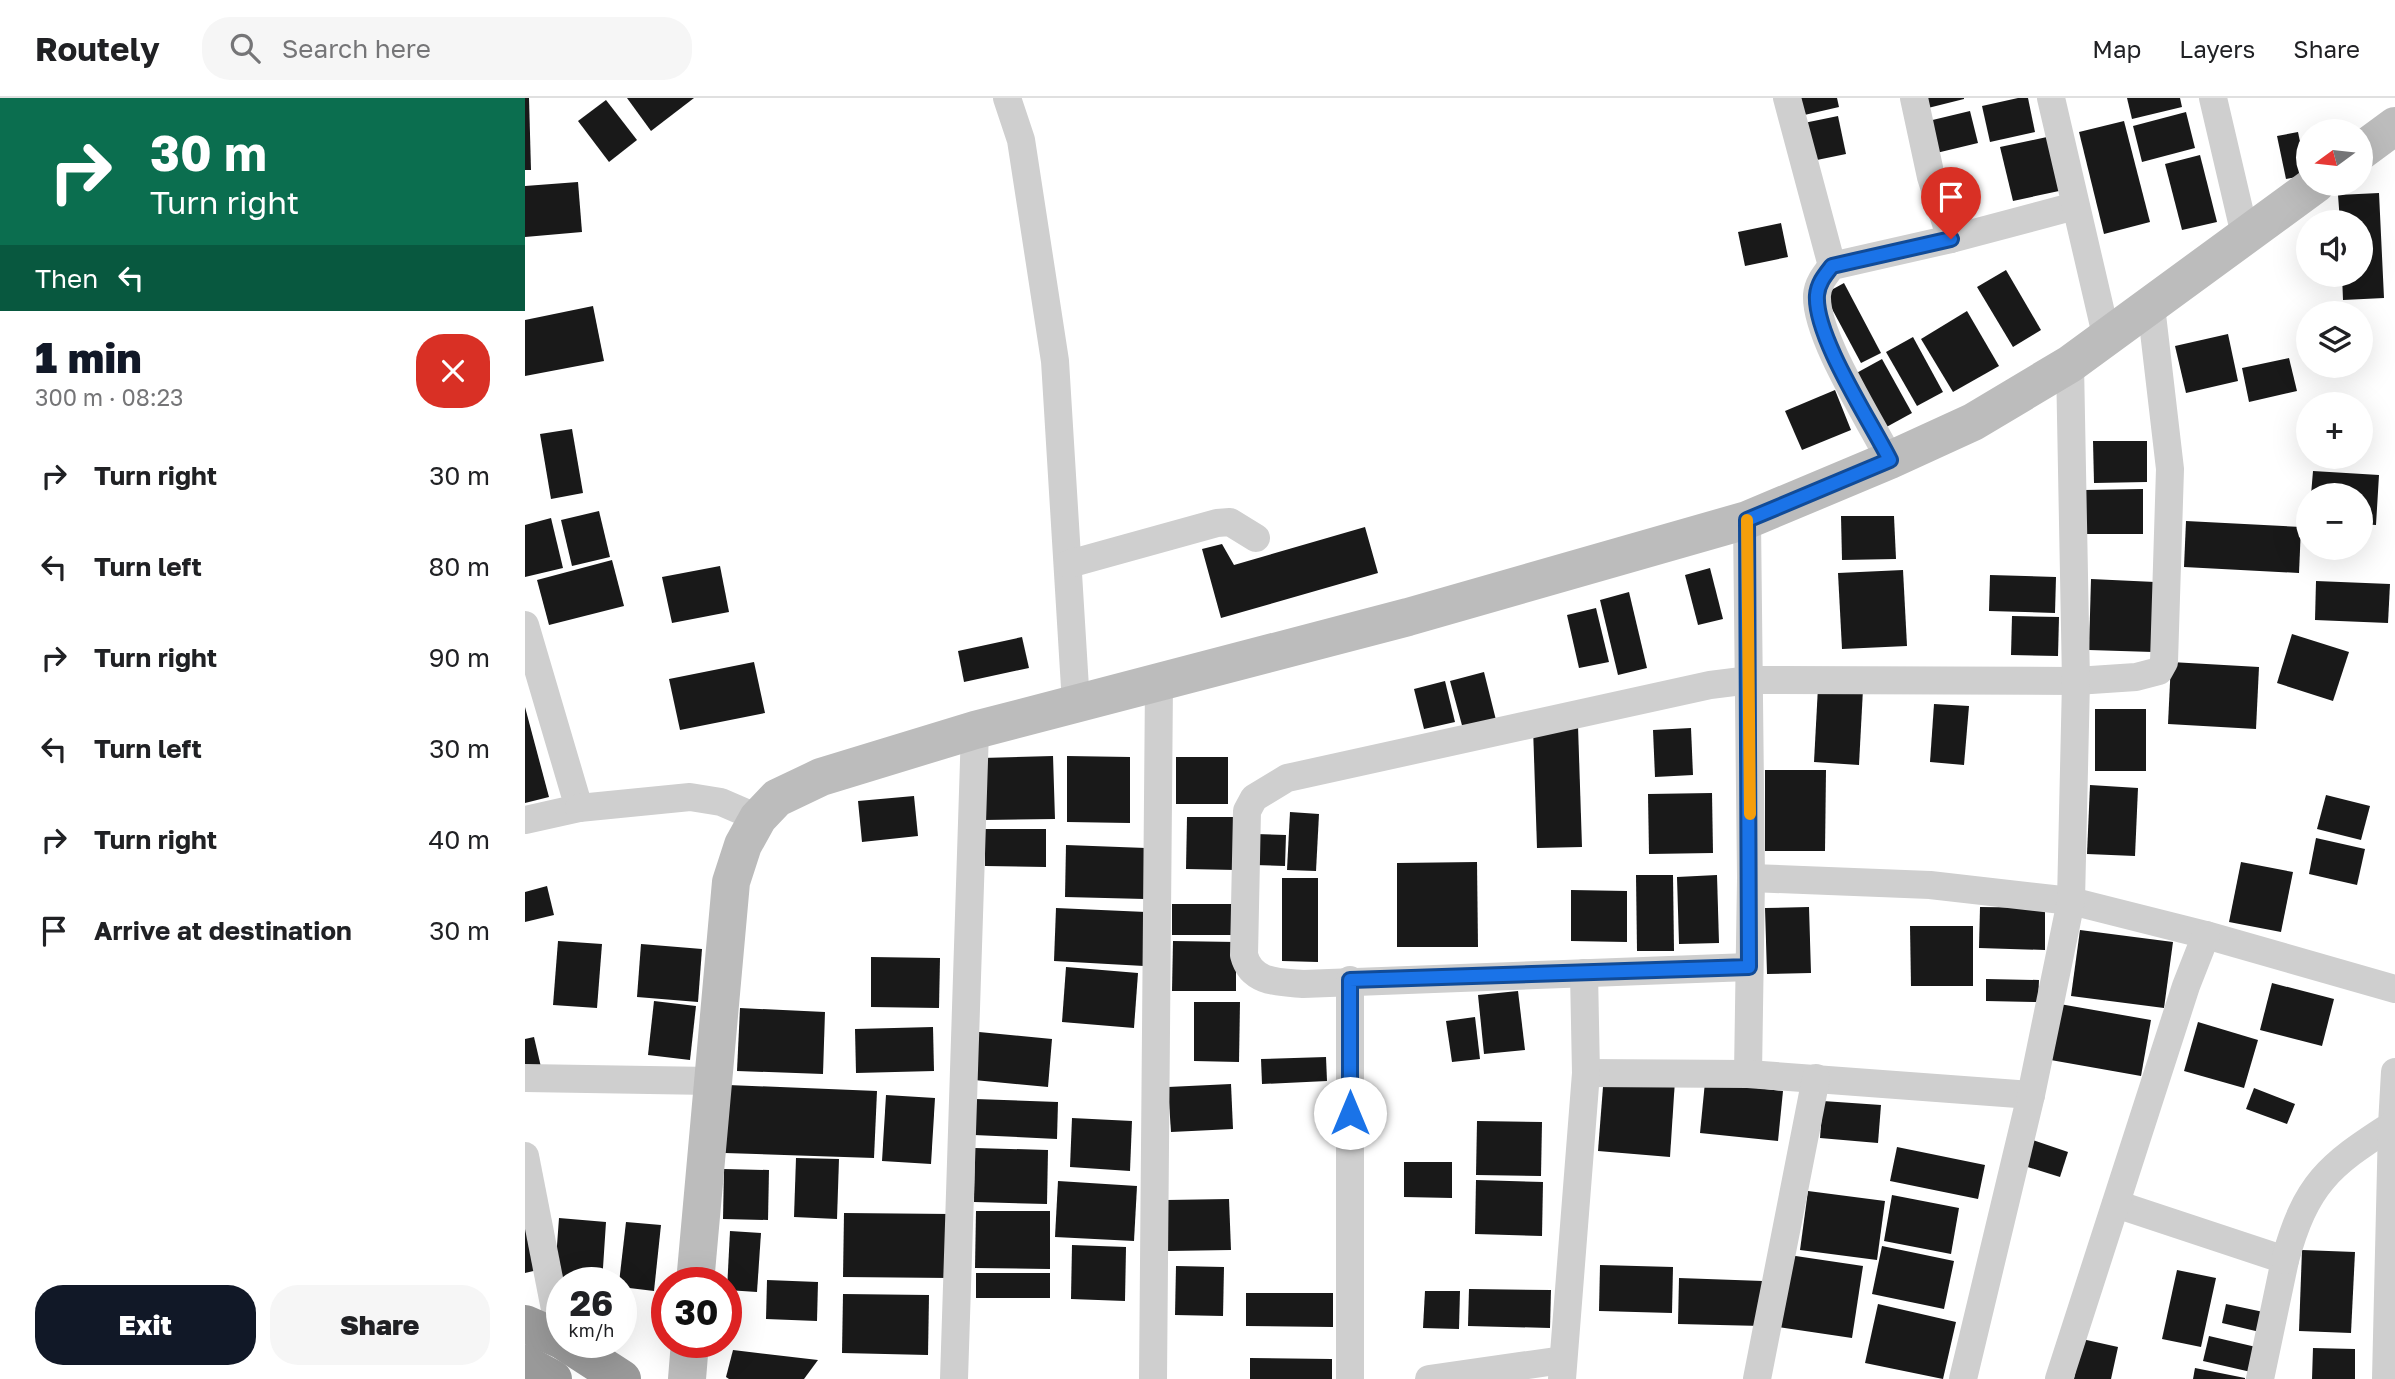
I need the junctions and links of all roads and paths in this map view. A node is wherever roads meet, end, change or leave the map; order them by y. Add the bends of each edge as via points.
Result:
1 (1007, 98) edge
2 (1787, 98) edge
3 (1914, 98) edge
4 (2051, 98) edge
5 (2213, 98) edge
6 (2395, 128) edge
7 (2373, 143) edge
8 (2299, 196) edge
9 (2075, 206) junction
10 (2245, 235) junction
11 (1951, 239) junction
12 (1832, 266) junction
13 (2151, 306) junction
14 (2107, 339) junction
15 (2070, 364) junction
16 (1890, 460) junction
17 (1747, 520) junction
18 (1256, 538) dead end
19 (1069, 564) junction
20 (525, 625) edge
21 (1750, 680) junction
22 (2076, 681) junction
23 (1160, 683) junction
24 (1076, 704) junction
25 (975, 730) junction
26 (579, 808) junction
27 (758, 818) junction
28 (525, 820) edge
29 (1751, 878) junction
30 (2071, 901) junction
31 (2206, 935) junction
32 (1749, 967) junction
33 (1584, 973) junction
34 (1350, 980) junction
35 (2395, 989) edge
36 (2395, 1072) edge
37 (1585, 1073) junction
38 (1748, 1074) junction
39 (1816, 1078) junction
40 (525, 1079) edge
41 (711, 1080) junction
42 (2031, 1095) junction
43 (2392, 1125) junction
44 (525, 1156) edge
45 (2116, 1205) junction
46 (2285, 1260) junction
47 (548, 1267) edge
48 (696, 1267) edge
49 (525, 1324) edge
50 (546, 1333) edge
51 (589, 1358) edge
52 (689, 1358) edge
53 (525, 1364) edge
54 (1562, 1370) edge
55 (553, 1379) edge
56 (622, 1379) edge
57 (687, 1379) edge
58 (954, 1379) edge
59 (1153, 1379) edge
60 (1350, 1379) edge
61 (1429, 1379) edge
62 (1757, 1379) edge
63 (1963, 1379) edge
64 (2059, 1379) edge
65 (2260, 1379) edge
66 (2386, 1379) edge

1 - 19 street via 1021,140 1055,360
2 - 12 street
3 - 11 street via 1931,177
4 - 9 street
5 - 10 street
6 - 7 street
8 - 10 street
9 - 11 street
9 - 14 street
10 - 13 street
11 - 12 street
12 - 16 street via 1817,293 1818,314
13 - 14 street
13 - 22 street via 2170,469 2164,662 2151,675
14 - 15 street
15 - 16 street via 1973,422
15 - 22 street
16 - 17 street
17 - 21 street
17 - 23 street
18 - 19 street via 1230,522 1217,523
19 - 24 street
20 - 26 street
21 - 22 street
21 - 29 street
21 - 34 street via 1651,696 1287,778 1260,793 1247,811 1247,965 1256,975 1275,982
22 - 30 street
23 - 24 street
23 - 59 street
24 - 25 street
25 - 27 street via 821,777 777,798
25 - 58 street
26 - 27 street via 690,797 721,802
26 - 28 street
27 - 41 street via 731,882
29 - 30 street via 1943,886
29 - 32 street
30 - 31 street
30 - 42 street
31 - 35 street
31 - 45 street
32 - 33 street
32 - 38 street
33 - 34 street
33 - 37 street
34 - 60 street
36 - 43 street
37 - 38 street
37 - 54 street
38 - 39 street
39 - 42 street
39 - 62 street
40 - 41 street
41 - 48 street
42 - 63 street
43 - 46 street via 2341,1158 2316,1186 2295,1222
43 - 66 street
44 - 47 street
45 - 46 street
45 - 64 street
46 - 65 street
49 - 50 highway
51 - 56 highway
52 - 57 street
53 - 55 highway
54 - 61 street

